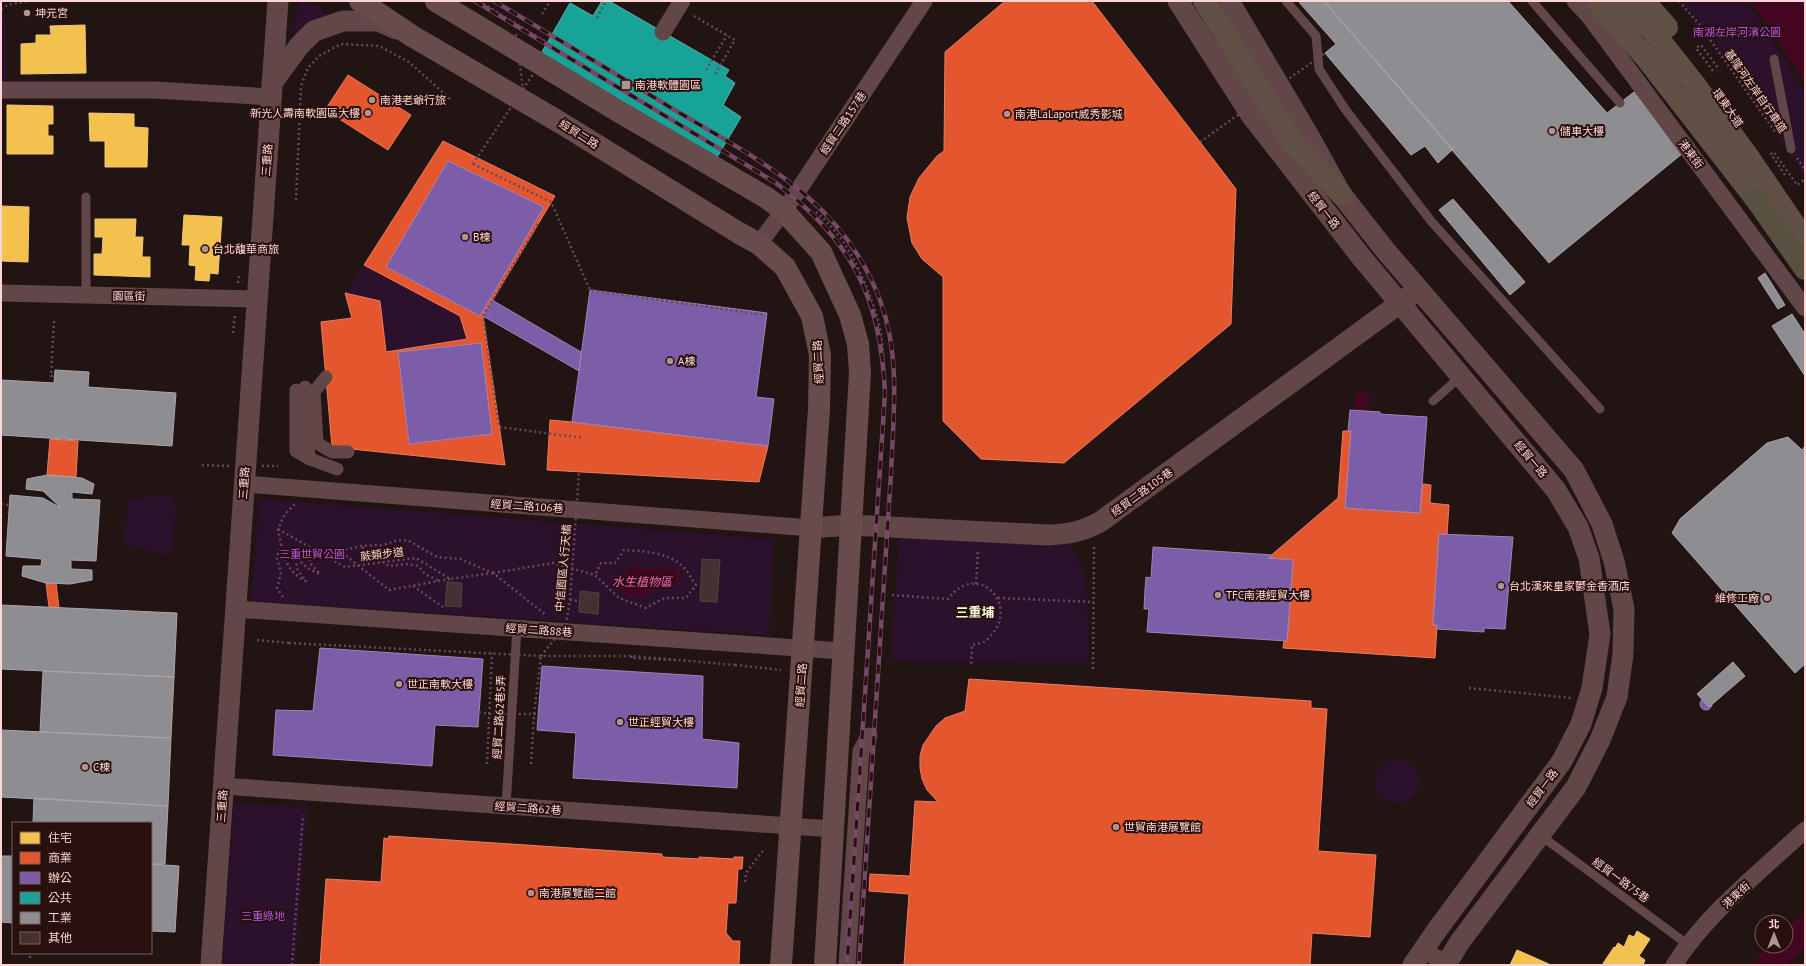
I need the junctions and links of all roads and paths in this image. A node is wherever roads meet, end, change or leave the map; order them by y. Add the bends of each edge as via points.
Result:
1 (28, 1) edge
2 (278, 1) edge
3 (360, 1) edge
4 (436, 1) edge
5 (479, 1) edge
6 (550, 1) edge
7 (606, 1) edge
8 (682, 1) edge
9 (924, 1) edge
10 (1178, 1) edge
11 (1204, 1) edge
12 (1229, 1) edge
13 (1286, 1) edge
14 (1532, 1) edge
15 (1575, 1) edge
16 (1680, 1) edge
17 (1632, 4) edge
18 (1589, 6) edge
19 (1, 9) edge
20 (542, 14) dead end
21 (694, 16) dead end
22 (597, 18) dead end
23 (663, 32) dead end
24 (516, 34) dead end
25 (727, 35) junction
26 (412, 36) junction
27 (1325, 53) dead end
28 (544, 58) dead end
29 (1774, 59) dead end
30 (1718, 68) dead end
31 (706, 70) dead end
32 (1713, 71) dead end
33 (715, 74) dead end
34 (523, 89) junction
35 (1, 90) edge
36 (272, 90) junction
37 (450, 99) dead end
38 (1620, 103) dead end
39 (703, 138) dead end
40 (1200, 142) dead end
41 (1791, 149) junction
42 (1805, 170) edge
43 (1785, 175) dead end
44 (1805, 179) edge
45 (1341, 194) junction
46 (86, 197) dead end
47 (1755, 198) junction
48 (296, 200) dead end
49 (784, 211) junction
50 (1805, 220) edge
51 (538, 224) dead end
52 (1805, 240) edge
53 (759, 244) junction
54 (1805, 269) edge
55 (1419, 289) junction
56 (1, 293) edge
57 (86, 295) junction
58 (258, 299) junction
59 (1803, 300) edge
60 (1400, 303) junction
61 (765, 315) dead end
62 (54, 320) dead end
63 (55, 376) dead end
64 (1461, 376) junction
65 (326, 377) dead end
66 (305, 390) junction
67 (1433, 401) dead end
68 (1600, 409) dead end
69 (305, 415) junction
70 (296, 432) junction
71 (584, 438) dead end
72 (321, 444) junction
73 (348, 452) dead end
74 (312, 462) junction
75 (337, 469) dead end
76 (579, 472) dead end
77 (244, 484) junction
78 (300, 499) dead end
79 (1, 504) edge
80 (9, 505) dead end
81 (850, 526) junction
82 (811, 528) junction
83 (278, 529) junction
84 (281, 544) junction
85 (361, 546) junction
86 (1094, 546) dead end
87 (978, 549) dead end
88 (309, 552) dead end
89 (493, 573) junction
90 (595, 576) junction
91 (450, 579) junction
92 (439, 580) junction
93 (976, 584) junction
94 (413, 585) junction
95 (892, 595) dead end
96 (998, 598) junction
97 (570, 600) junction
98 (285, 601) dead end
99 (580, 601) dead end
100 (1094, 602) junction
101 (236, 609) junction
102 (447, 611) dead end
103 (548, 617) dead end
104 (517, 628) junction
105 (257, 640) dead end
106 (803, 648) junction
107 (842, 651) junction
108 (492, 653) junction
109 (541, 656) junction
110 (632, 656) junction
111 (678, 660) dead end
112 (971, 667) dead end
113 (1093, 669) dead end
114 (781, 670) dead end
115 (1469, 688) dead end
116 (1574, 698) dead end
117 (480, 712) dead end
118 (489, 714) junction
119 (538, 714) dead end
120 (534, 715) junction
121 (869, 736) dead end
122 (487, 764) dead end
123 (531, 764) dead end
124 (223, 786) junction
125 (506, 806) junction
126 (303, 815) dead end
127 (790, 826) junction
128 (833, 829) junction
129 (1805, 830) edge
130 (1540, 835) junction
131 (765, 848) dead end
132 (745, 882) dead end
133 (1687, 944) junction
134 (30, 954) edge
135 (1419, 957) edge
136 (30, 958) dead end
137 (211, 965) edge
138 (292, 965) edge
139 (781, 965) edge
140 (825, 965) edge
141 (847, 965) edge
142 (1447, 965) edge
143 (1674, 965) edge

1 - 19 path
2 - 36 street, 三重路
3 - 26 main road, 經貿二路
4 - 49 main road via 620,108
5 - 39 path
6 - 20 path
7 - 22 path
8 - 23 street
9 - 49 street, 經貿二路157巷
10 - 60 street, 經貿一路 via 1251,115
11 - 45 highway via 1294,143
12 - 45 street, 經貿一路
13 - 68 lane via 1316,36 1318,69 1364,134 1431,221
14 - 38 lane
15 - 18 street, 港東街
16 - 41 path, 基隆河左岸自行車道 via 1783,143
17 - 47 highway via 1643,31 1738,156
17 - 50 highway, 環東大道 via 1665,25 1720,95
17 - 52 highway via 1745,152
18 - 47 highway via 1647,59
18 - 59 street, 港東街
21 - 25 path
24 - 34 path, bridge
25 - 31 path
25 - 33 path via 735,40
26 - 36 street via 378,21 343,21 332,24 314,31 299,46
26 - 53 main road, 經貿二路 via 562,123
27 - 40 path, bridge
28 - 34 path, bridge
29 - 41 lane
30 - 32 path via 1701,45 1696,48
34 - 61 path, bridge via 473,164 552,202 590,290
35 - 36 street
36 - 58 street, 三重路
37 - 48 path via 409,62 379,46 342,44 319,56 308,68 301,86
41 - 42 path, 基隆河左岸自行車道
43 - 44 path via 1771,154 1774,152 1797,185
45 - 55 street, 經貿一路
46 - 57 lane
47 - 54 highway
49 - 53 street, 經貿二路157巷
49 - 81 main road via 821,252 850,315 858,344 860,373
51 - 71 path via 482,316 499,427
53 - 82 main road, 經貿二路 via 785,267 812,316 817,335 820,354 819,409
55 - 60 street, 經貿二路105巷
55 - 130 street, 經貿一路 via 1574,470 1602,524 1614,561 1624,609 1623,654 1617,697 1600,740 1576,787
56 - 57 street, 園區街
57 - 58 street, 園區街
58 - 77 street, 三重路
60 - 64 street, 經貿一路
60 - 81 street, 經貿二路105巷 via 1088,529 1070,534 1048,535
62 - 63 path via 51,376
64 - 67 lane
64 - 135 street, 經貿一路 via 1556,490 1578,527 1589,558 1600,634 1592,688 1581,724 1562,762
65 - 66 street
66 - 69 street
66 - 70 street
66 - 72 street
69 - 70 street
69 - 74 street
70 - 74 street via 296,452
72 - 73 street via 332,452
72 - 74 street
72 - 74 street
74 - 75 street
76 - 97 path, 中信園區人行天橋, bridge
77 - 82 street, 經貿二路106巷
77 - 101 street, 三重路
78 - 83 path via 285,514
79 - 80 path
81 - 82 street, 經貿二路105巷
81 - 107 main road
82 - 106 main road, 經貿二路
83 - 84 path
83 - 91 path, 蕨類步道, bridge via 345,567 416,558
84 - 88 path via 285,561 291,570 306,580 297,569 295,552 307,569 320,574 311,564
84 - 98 path via 277,558 281,573 277,588
85 - 89 path via 383,545 398,540 409,542 437,557 460,559
85 - 92 path via 389,566 418,566 425,574
85 - 94 path via 340,551 389,590
86 - 100 path
87 - 93 path
89 - 90 path via 553,563
89 - 91 path, bridge
89 - 103 path
90 - 90 path via 619,598 646,608 664,598 686,598 696,585 680,564 666,557 640,551 624,550 615,563 601,563
91 - 92 path
92 - 94 path
93 - 95 path via 966,584 955,590 948,599
93 - 96 path via 990,589
94 - 102 path
96 - 100 path
96 - 112 path via 1001,614 996,630 985,642 972,645
97 - 99 path
97 - 109 path, 中信園區人行天橋, bridge via 566,625
100 - 113 path
101 - 104 street, 經貿二路88巷
101 - 124 street, 三重路
104 - 106 street, 經貿二路88巷
104 - 125 lane, 經貿二路62巷5弄
105 - 108 path, bridge
106 - 107 street, 經貿二路88巷
106 - 127 main road, 經貿二路
107 - 128 main road
108 - 109 path, bridge
108 - 118 path
109 - 110 path, bridge
109 - 120 path
110 - 111 path
110 - 114 path, bridge
115 - 116 path
117 - 118 path, bridge
118 - 120 path, bridge
118 - 122 path
119 - 120 path, bridge
120 - 123 path
121 - 141 street via 861,751
124 - 125 street, 經貿二路62巷
124 - 137 street, 三重路
125 - 127 street, 經貿二路62巷
126 - 138 path
127 - 128 street, 經貿二路62巷
127 - 139 main road, 經貿二路
128 - 140 main road
129 - 133 street, 港東街 via 1713,916
130 - 133 lane, 經貿一路75巷
130 - 142 street, 經貿一路 via 1459,943
131 - 132 path via 746,873
133 - 143 street, 港東街
134 - 136 path
135 - 142 street

